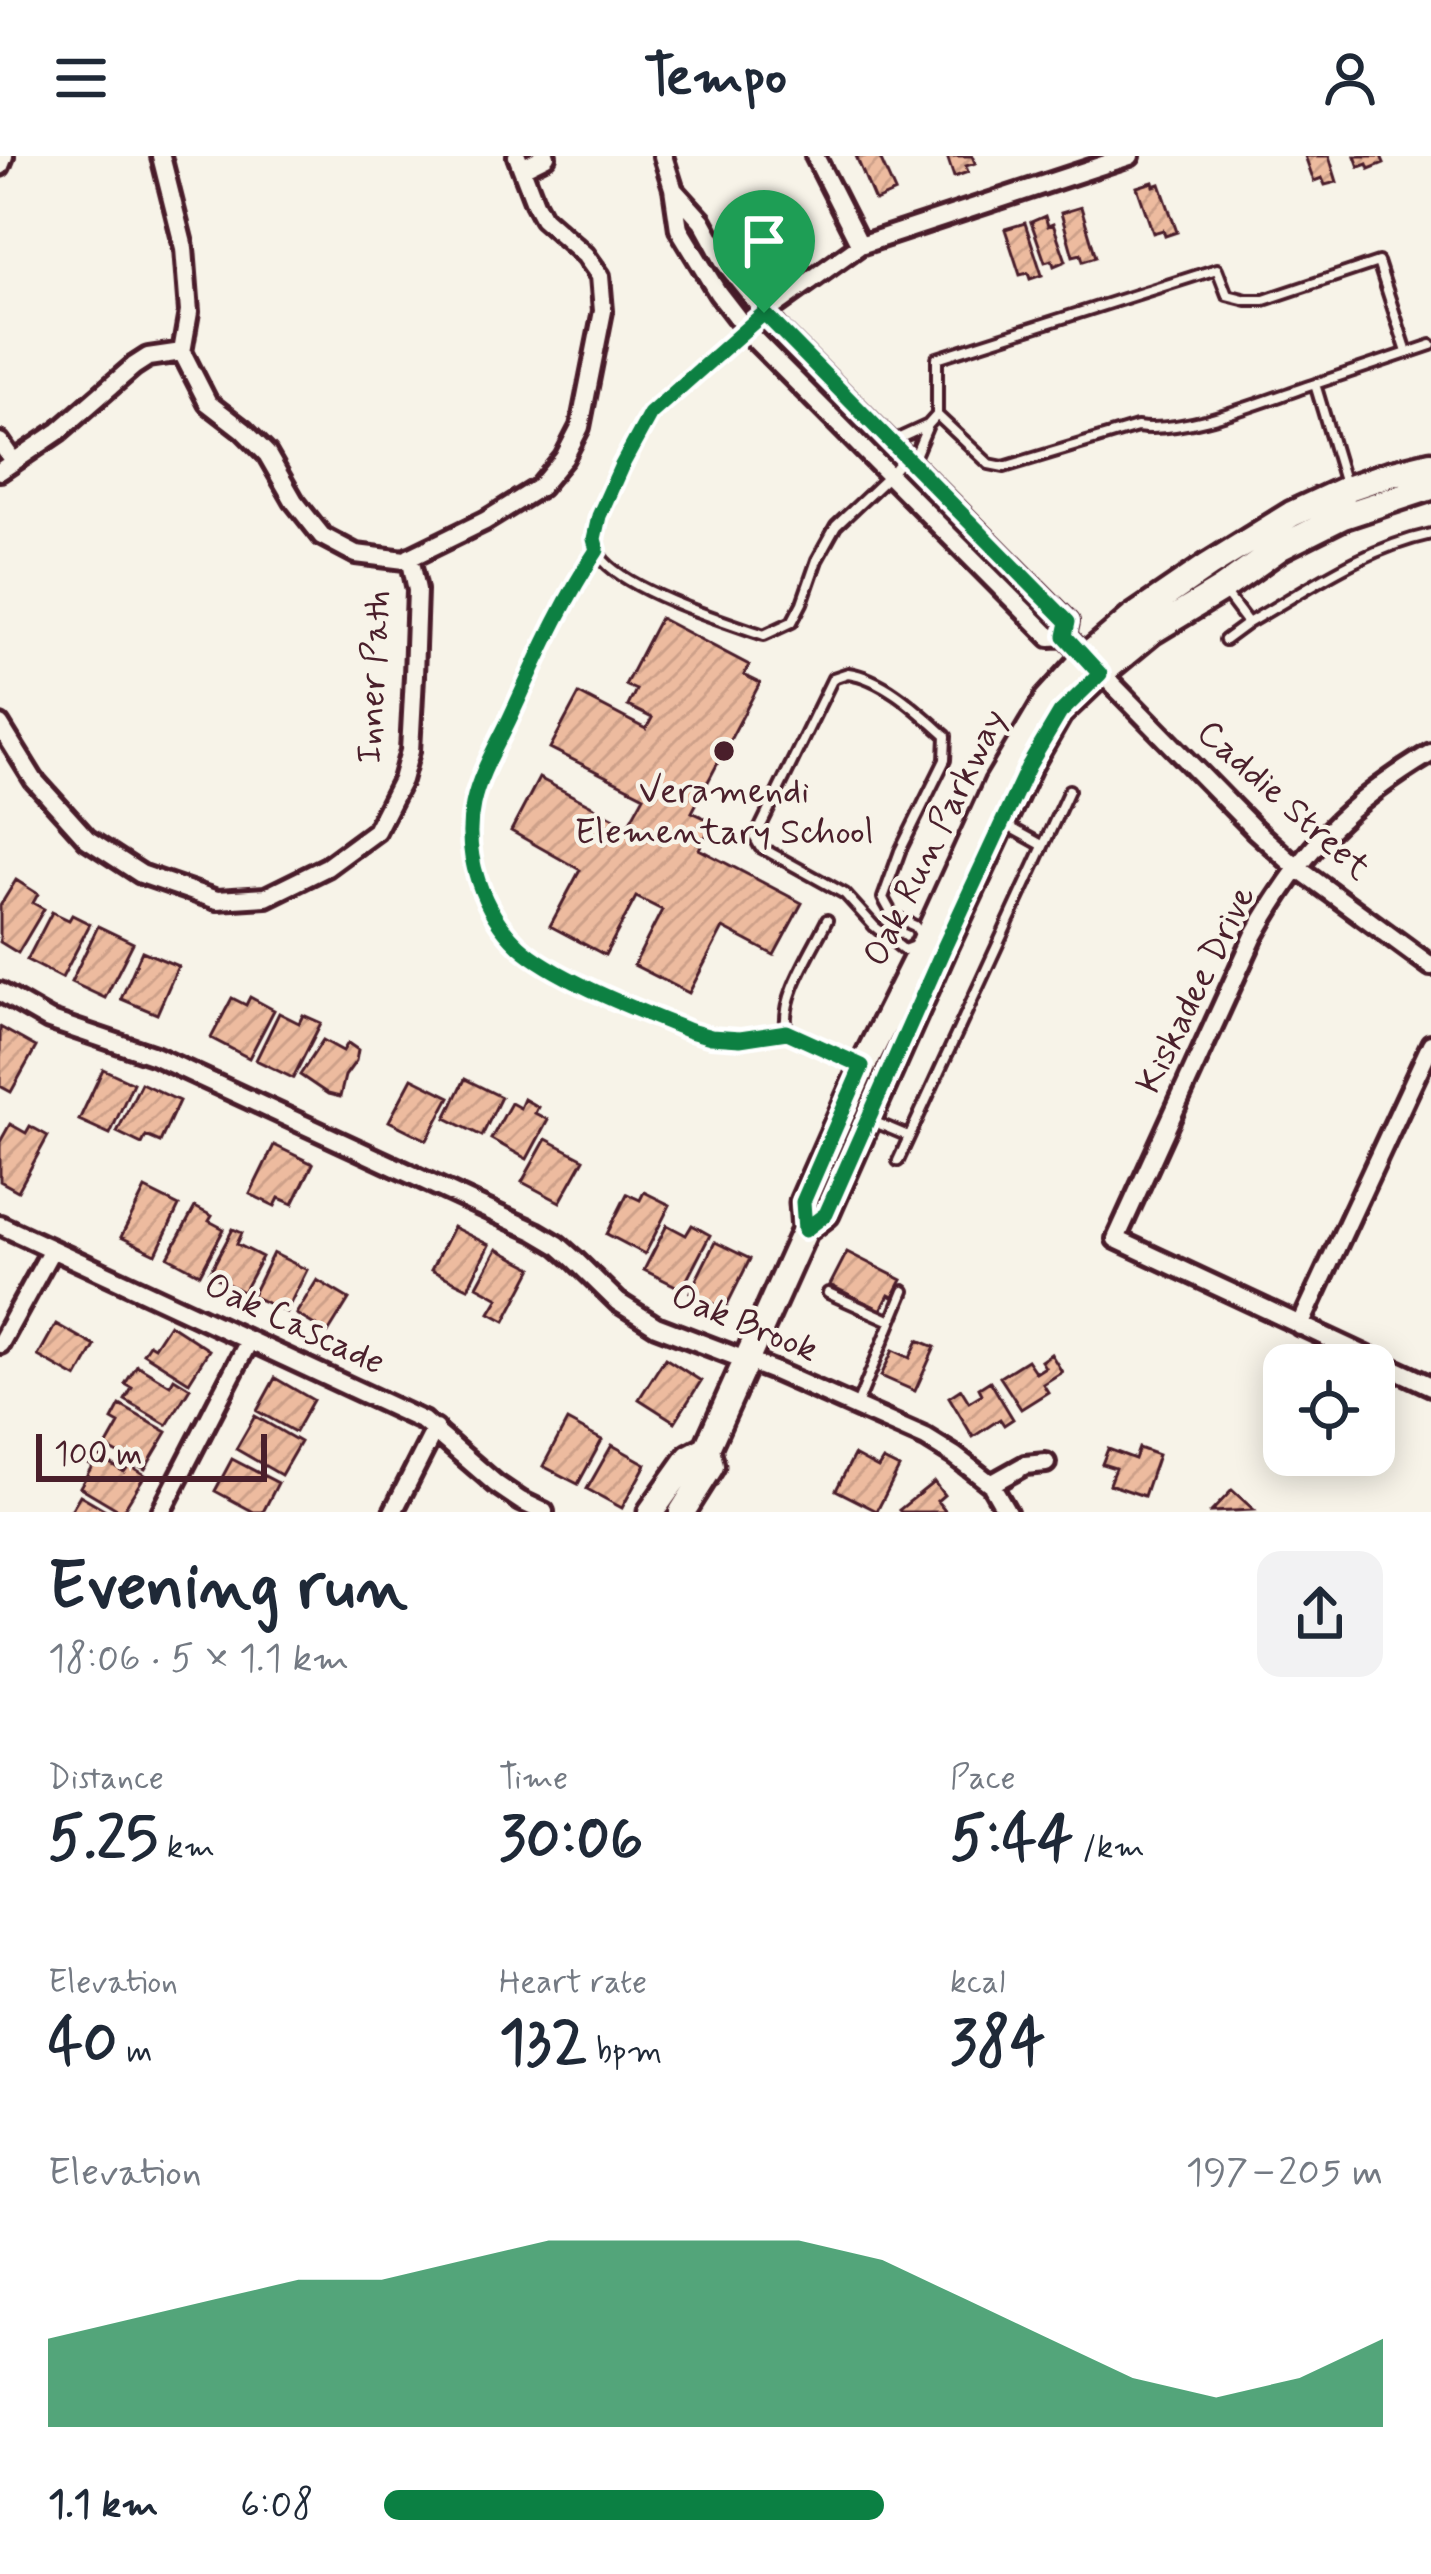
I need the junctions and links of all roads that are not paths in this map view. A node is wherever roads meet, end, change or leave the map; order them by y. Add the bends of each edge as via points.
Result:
1 (4, 156) edge
2 (161, 156) edge
3 (546, 156) edge
4 (663, 156) edge
5 (815, 156) edge
6 (1130, 156) edge
7 (520, 162) edge
8 (0, 166) edge
9 (673, 188) junction
10 (860, 245) junction
11 (764, 313) junction
12 (745, 328) junction
13 (1431, 345) edge
14 (182, 352) junction
15 (1407, 352) junction
16 (1315, 384) junction
17 (937, 415) junction
18 (928, 425) junction
19 (0, 442) edge
20 (890, 442) junction
21 (908, 461) junction
22 (1431, 464) edge
23 (7, 466) edge
24 (890, 476) junction
25 (1431, 487) edge
26 (1350, 501) junction
27 (1431, 534) edge
28 (597, 550) junction
29 (410, 557) junction
30 (1222, 589) junction
31 (1247, 623) junction
32 (1065, 636) junction
33 (1225, 640) dead end
34 (1093, 666) junction
35 (0, 725) edge
36 (1431, 753) edge
37 (1069, 790) dead end
38 (1003, 823) junction
39 (1042, 845) junction
40 (1296, 867) junction
41 (827, 920) dead end
42 (934, 946) junction
43 (1431, 966) edge
44 (0, 992) edge
45 (787, 1032) junction
46 (1431, 1043) edge
47 (862, 1066) junction
48 (868, 1119) junction
49 (908, 1136) junction
50 (898, 1161) dead end
51 (0, 1225) edge
52 (805, 1230) junction
53 (52, 1249) junction
54 (904, 1291) dead end
55 (828, 1293) dead end
56 (891, 1321) junction
57 (1300, 1326) junction
58 (249, 1340) junction
59 (0, 1344) edge
60 (745, 1360) junction
61 (1431, 1386) edge
62 (856, 1406) junction
63 (435, 1429) junction
64 (706, 1448) junction
65 (1046, 1463) dead end
66 (991, 1484) junction
67 (518, 1507) edge
68 (160, 1512) edge
69 (393, 1512) edge
70 (544, 1512) edge
71 (651, 1512) edge
72 (682, 1512) edge
73 (1006, 1512) edge

1 - 8 street
2 - 14 street via 184,248
3 - 7 street
4 - 9 street
5 - 10 street
6 - 10 street
7 - 29 street via 543,218 601,276 603,311 580,427 540,487
9 - 11 street
9 - 12 street via 679,229
10 - 11 street
11 - 12 street
11 - 20 street
12 - 24 street
12 - 28 lane via 650,414 599,516
13 - 15 lane
14 - 23 street via 134,366
14 - 29 street via 208,403 267,454 322,536 356,554
15 - 16 lane
15 - 17 lane via 1378,262 1264,300 1227,295 1217,269 937,358
16 - 17 lane via 1004,467 988,464
16 - 26 lane
17 - 18 lane
18 - 20 lane
18 - 21 lane
19 - 23 street
20 - 21 street
21 - 24 lane
21 - 32 street via 1068,622
22 - 26 street, Oak Run Parkway via 1390,474
24 - 28 lane via 836,526 792,622 764,635 626,578
24 - 32 street via 1049,637
25 - 26 street, Oak Run Parkway
26 - 30 street, Oak Run Parkway
26 - 34 street, Oak Run Parkway via 1292,514 1208,566 1132,618
27 - 31 lane via 1368,554
28 - 45 lane via 472,805 473,865 484,899 500,926 545,965 669,1023 711,1037
29 - 35 street, Inner Path via 414,676 402,780 376,830 327,867 266,897 217,900 141,874 87,839 34,780
30 - 31 lane
30 - 34 street, Oak Run Parkway
31 - 33 lane
32 - 34 street, Caddie Street
34 - 38 street, Oak Run Parkway via 1028,767
34 - 40 street, Caddie Street
34 - 42 street, Oak Run Parkway via 1047,700 997,784
36 - 40 street, Kiskadee Drive via 1347,810
37 - 39 lane
38 - 39 lane
38 - 42 street, Oak Run Parkway
39 - 49 lane
40 - 43 street, Caddie Street
40 - 57 street, Kiskadee Drive via 1254,936 1116,1239
41 - 45 lane via 788,1000
42 - 42 lane via 893,916 883,898 946,760 946,736 865,675 833,678 754,838 844,894 904,950
42 - 47 street, Oak Run Parkway
42 - 48 street, Oak Run Parkway
44 - 60 street, Oak Brook via 50,1020 458,1188 558,1245 656,1326
45 - 47 lane
46 - 57 street
47 - 52 street, Oak Run Parkway via 803,1202
48 - 49 lane
48 - 52 street, Oak Run Parkway via 826,1214
49 - 50 lane
51 - 53 street, Oak Cascade
52 - 60 street, Oak Run Parkway
53 - 58 street, Oak Cascade
53 - 59 street
54 - 56 lane
55 - 56 lane
56 - 62 lane
57 - 61 street
58 - 63 street, Oak Cascade
58 - 68 street
60 - 62 street, Oak Brook
60 - 64 street, Oak Run Parkway
62 - 66 street, Oak Brook via 926,1438
63 - 67 street, Oak Cascade
63 - 69 street
64 - 71 street, Oak Run Parkway via 690,1457
64 - 72 street, Oak Run Parkway via 711,1466
65 - 66 street
66 - 73 street, Oak Brook
67 - 70 street, Oak Cascade

